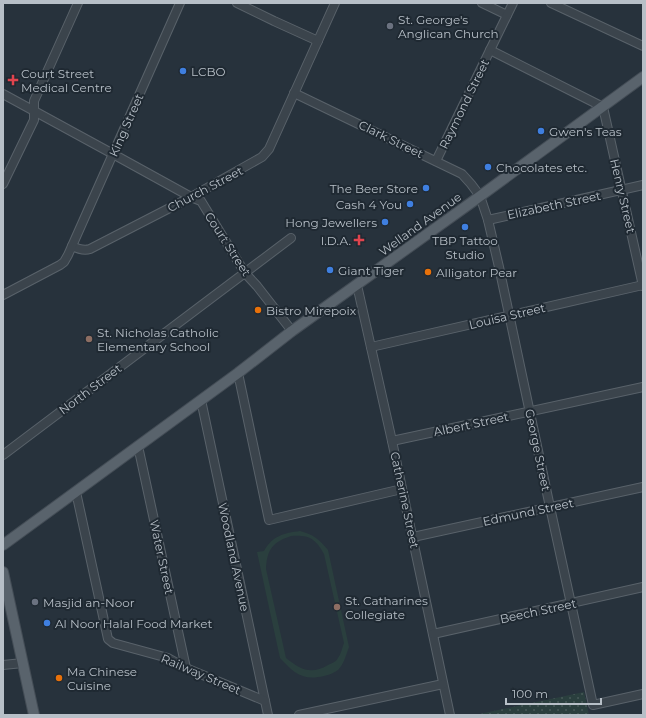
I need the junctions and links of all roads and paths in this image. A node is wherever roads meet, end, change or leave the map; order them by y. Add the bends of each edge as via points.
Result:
1 (78, 3) edge
2 (180, 3) edge
3 (237, 3) edge
4 (334, 3) edge
5 (482, 3) edge
6 (513, 3) edge
7 (551, 3) edge
8 (507, 15) junction
9 (318, 41) junction
10 (643, 46) edge
11 (490, 50) junction
12 (643, 77) edge
13 (294, 93) junction
14 (3, 94) edge
15 (603, 106) junction
16 (34, 110) junction
17 (113, 154) junction
18 (436, 161) junction
19 (3, 184) edge
20 (643, 186) edge
21 (621, 190) junction
22 (480, 196) junction
23 (191, 197) junction
24 (488, 220) junction
25 (291, 238) dead end
26 (72, 246) junction
27 (245, 273) junction
28 (357, 285) junction
29 (643, 286) edge
30 (3, 295) edge
31 (509, 315) junction
32 (292, 331) junction
33 (371, 347) junction
34 (238, 373) junction
35 (643, 387) edge
36 (201, 400) junction
37 (529, 411) junction
38 (392, 441) junction
39 (138, 446) junction
40 (3, 455) edge
41 (643, 486) edge
42 (402, 489) junction
43 (76, 492) junction
44 (550, 507) junction
45 (413, 537) junction
46 (3, 545) edge
47 (3, 572) edge
48 (5, 587) edge
49 (643, 587) edge
50 (571, 604) junction
51 (433, 634) junction
52 (23, 663) junction
53 (3, 665) edge
54 (186, 668) junction
55 (443, 684) junction
56 (643, 694) edge
57 (265, 702) junction
58 (34, 715) edge
59 (268, 715) edge
60 (299, 715) edge
61 (450, 715) edge

1 - 16 street via 34,101
2 - 17 street, King Street
3 - 9 street
4 - 9 street, Church Street
5 - 8 street
6 - 8 street, Raymond Street
7 - 10 street
8 - 11 street, Raymond Street
9 - 13 street, Church Street
11 - 15 street
11 - 18 street, Raymond Street
12 - 15 main road, Welland Avenue
13 - 18 street, Clark Street
13 - 23 street, Church Street via 269,149 262,157
14 - 16 street, Court Street
15 - 21 street, Henry Street
15 - 22 main road, Welland Avenue
16 - 17 street, Court Street
16 - 19 street via 34,120
17 - 23 street, Court Street
17 - 26 street, King Street
18 - 22 street, Clark Street via 462,174
20 - 21 street, Elizabeth Street
21 - 24 street, Elizabeth Street
21 - 29 street, Henry Street
22 - 24 street, George Street
22 - 28 main road, Welland Avenue
23 - 26 street, Church Street via 90,249 80,250
23 - 27 street, Court Street via 201,201
24 - 31 street, George Street
25 - 27 street, North Street
26 - 30 street via 60,265
27 - 32 street, Court Street
27 - 40 street, North Street
28 - 32 main road, Welland Avenue
28 - 33 street, Catherine Street
29 - 31 street, Louisa Street
31 - 33 street, Louisa Street
31 - 37 street, George Street
32 - 34 main road, Welland Avenue
33 - 38 street, Catherine Street
34 - 36 main road, Welland Avenue
34 - 42 street via 269,520
35 - 37 street, Albert Street
36 - 39 main road, Welland Avenue
36 - 57 street, Woodland Avenue
37 - 38 street, Albert Street
37 - 44 street, George Street
38 - 42 street, Catherine Street
39 - 43 main road, Welland Avenue
39 - 54 street, Water Street
41 - 44 street, Edmund Street
42 - 45 street, Catherine Street
43 - 46 main road, Welland Avenue
43 - 54 street, Railway Street via 108,639 113,643 168,658
44 - 45 street, Edmund Street
44 - 50 street, George Street
45 - 51 street, Catherine Street
47 - 48 main road
48 - 52 main road
49 - 50 street, Beech Street
50 - 51 street, Beech Street
50 - 56 street, George Street via 593,705
51 - 55 street, Catherine Street
52 - 53 street
52 - 58 main road
54 - 57 street, Railway Street
55 - 60 street
55 - 61 street, Catherine Street
57 - 59 street, Woodland Avenue

